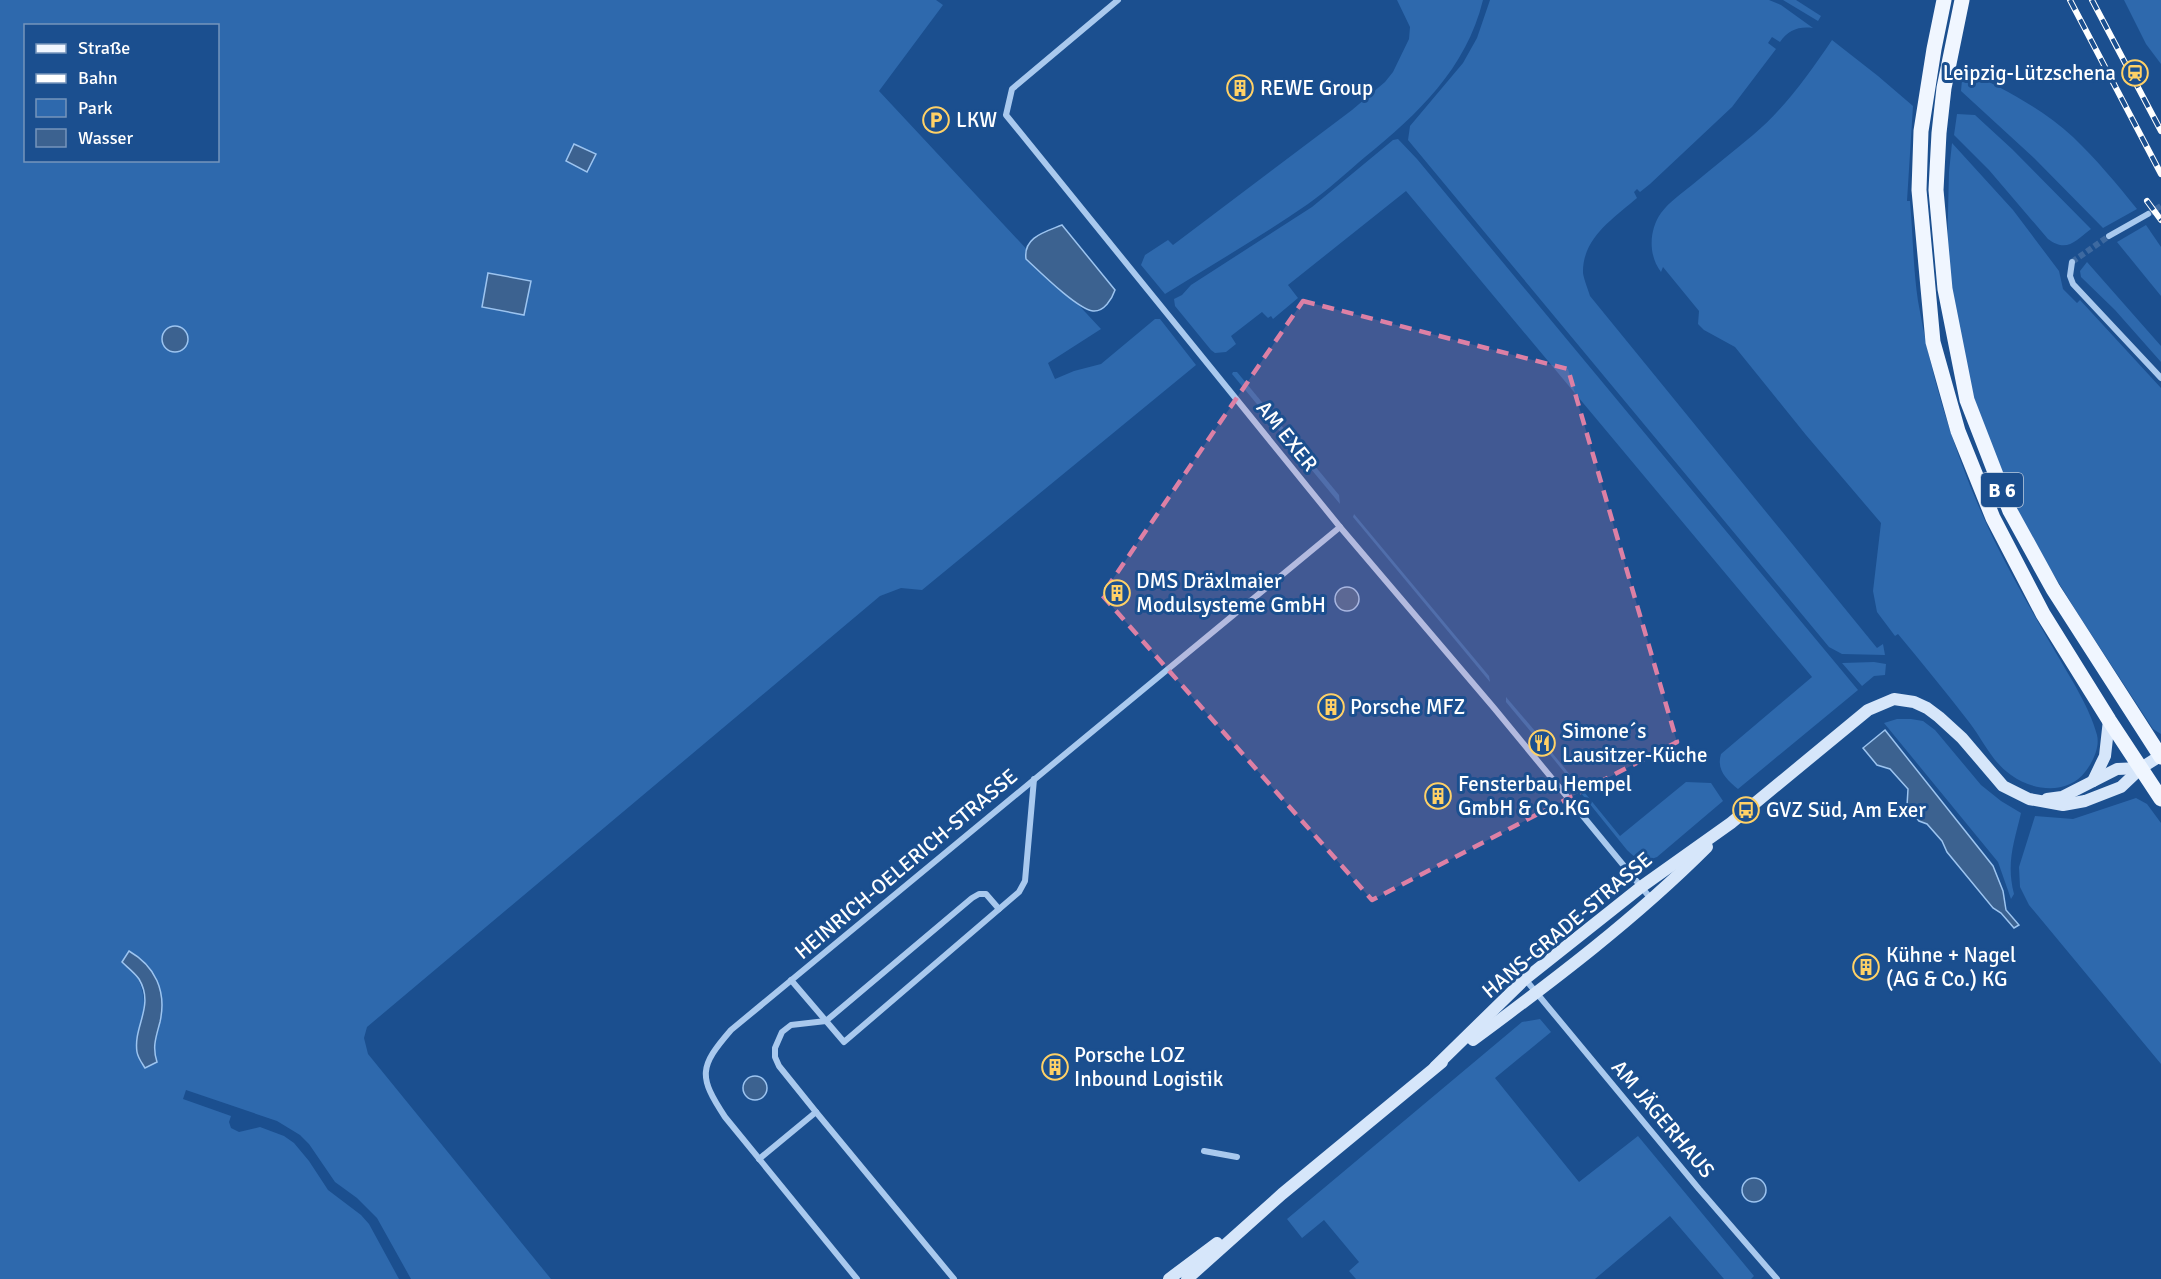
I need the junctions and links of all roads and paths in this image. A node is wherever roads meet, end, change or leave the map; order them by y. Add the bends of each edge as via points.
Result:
1 (1118, 0) edge
2 (1944, 0) edge
3 (1962, 0) edge
4 (2148, 214) tunnel mouth
5 (2109, 236) tunnel mouth
6 (2072, 262) dead end
7 (2161, 378) edge
8 (1340, 527) junction
9 (2109, 720) junction
10 (2161, 756) edge
11 (2141, 768) junction
12 (1034, 779) junction
13 (2093, 781) junction
14 (2161, 799) edge
15 (2036, 801) junction
16 (1731, 822) junction
17 (1641, 887) junction
18 (1652, 900) junction
19 (999, 909) junction
20 (1525, 979) junction
21 (791, 980) junction
22 (1536, 993) junction
23 (826, 1021) junction
24 (1435, 1067) junction
25 (816, 1112) junction
26 (1204, 1151) dead end
27 (1237, 1157) dead end
28 (759, 1160) junction
29 (1282, 1194) junction
30 (857, 1279) edge
31 (954, 1279) edge
32 (1169, 1279) edge
33 (1187, 1279) edge
34 (1777, 1279) edge

1 - 8 street, AM EXER via 1012,89 1006,116
2 - 9 main road, B 6 via 1921,131 1918,190 1933,342 1958,431 1993,518 2033,595
3 - 10 main road, B 6 via 1944,88 1936,190 1945,289 1967,400 2010,512 2053,590
4 - 5 street
6 - 7 street via 2073,284
8 - 12 street, HEINRICH-OELERICH-STRASSE
8 - 17 street, AM EXER
9 - 11 main road, B 6
9 - 13 street via 2105,756
10 - 11 street, HANS-GRADE-STRASSE
11 - 13 street, HANS-GRADE-STRASSE via 2118,769
11 - 14 main road, B 6
11 - 15 street, HANS-GRADE-STRASSE via 2121,787 2085,801 2063,805
12 - 19 street via 1025,881 1019,892
12 - 21 street, HEINRICH-OELERICH-STRASSE
13 - 15 street, HANS-GRADE-STRASSE via 2062,797
15 - 16 street, HANS-GRADE-STRASSE via 2003,786 1962,738 1933,712 1914,702 1894,699 1868,710
16 - 17 street, HANS-GRADE-STRASSE
16 - 18 street, HANS-GRADE-STRASSE
17 - 18 street, AM EXER
17 - 20 street, HANS-GRADE-STRASSE
18 - 22 street, HANS-GRADE-STRASSE
19 - 23 street via 986,894 972,898
19 - 23 street via 844,1042
20 - 22 street, AM JÄGERHAUS
20 - 24 street, HANS-GRADE-STRASSE
21 - 23 street
21 - 28 street, HEINRICH-OELERICH-STRASSE via 731,1030 704,1070 709,1093
22 - 24 street, HANS-GRADE-STRASSE
22 - 34 street, AM JÄGERHAUS
23 - 25 street via 791,1025 782,1032 775,1048 779,1066
24 - 29 street, HANS-GRADE-STRASSE
25 - 28 street
25 - 31 street
26 - 27 street
28 - 30 street, HEINRICH-OELERICH-STRASSE
29 - 32 street, HANS-GRADE-STRASSE
29 - 33 street, HANS-GRADE-STRASSE

